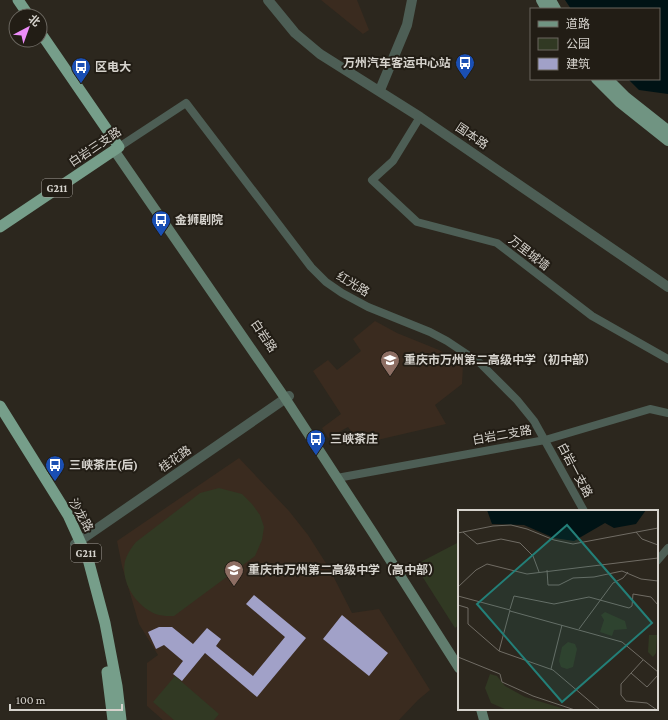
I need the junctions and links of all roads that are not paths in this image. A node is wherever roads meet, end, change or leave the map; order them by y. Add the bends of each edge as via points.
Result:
1 (268, 0) edge
2 (412, 0) edge
3 (48, 44) edge
4 (597, 80) edge
5 (609, 80) edge
6 (380, 90) junction
7 (186, 102) joint
8 (420, 117) junction
9 (668, 130) edge
10 (668, 141) edge
11 (117, 148) junction
12 (0, 227) edge
13 (668, 287) edge
14 (668, 359) edge
15 (287, 397) junction
16 (0, 406) edge
17 (668, 413) edge
18 (0, 416) edge
19 (545, 440) junction
20 (340, 477) junction
21 (583, 510) edge
22 (78, 542) junction
23 (668, 548) edge
24 (658, 560) edge
25 (458, 656) edge
26 (458, 666) edge
27 (481, 710) edge
28 (486, 710) edge
29 (113, 720) edge
30 (121, 720) edge
31 (484, 720) edge
32 (490, 720) edge

1 - 6 street, 国本路 via 295,33 320,54
2 - 6 street via 407,25
3 - 11 highway, 白岩路
4 - 10 main road via 619,102
5 - 9 main road
6 - 8 street, 国本路
7 - 11 street, 白岩三支路
7 - 19 street, 红光路 via 311,267 326,282 368,307 447,341 480,363 517,400
8 - 13 street, 国本路
8 - 14 street, 万里城墙 via 392,161 372,180 417,222 497,243 592,316
11 - 12 highway, 白岩三支路 / G211
11 - 15 main road, 白岩路
15 - 20 main road, 白岩路
15 - 22 street, 桂花路
16 - 22 highway, 沙龙路 / G211 via 68,516
17 - 19 street, 白岩二支路 via 650,409
18 - 22 highway, 沙龙路 / G211
19 - 20 street, 白岩二支路
19 - 21 street, 白岩一支路
20 - 25 main road, 白岩路
20 - 26 main road, 白岩路
22 - 29 highway, 沙龙路 / G211 via 104,654
22 - 30 highway, 沙龙路 / G211 via 88,558 105,622
23 - 24 street
27 - 31 main road
28 - 32 main road

